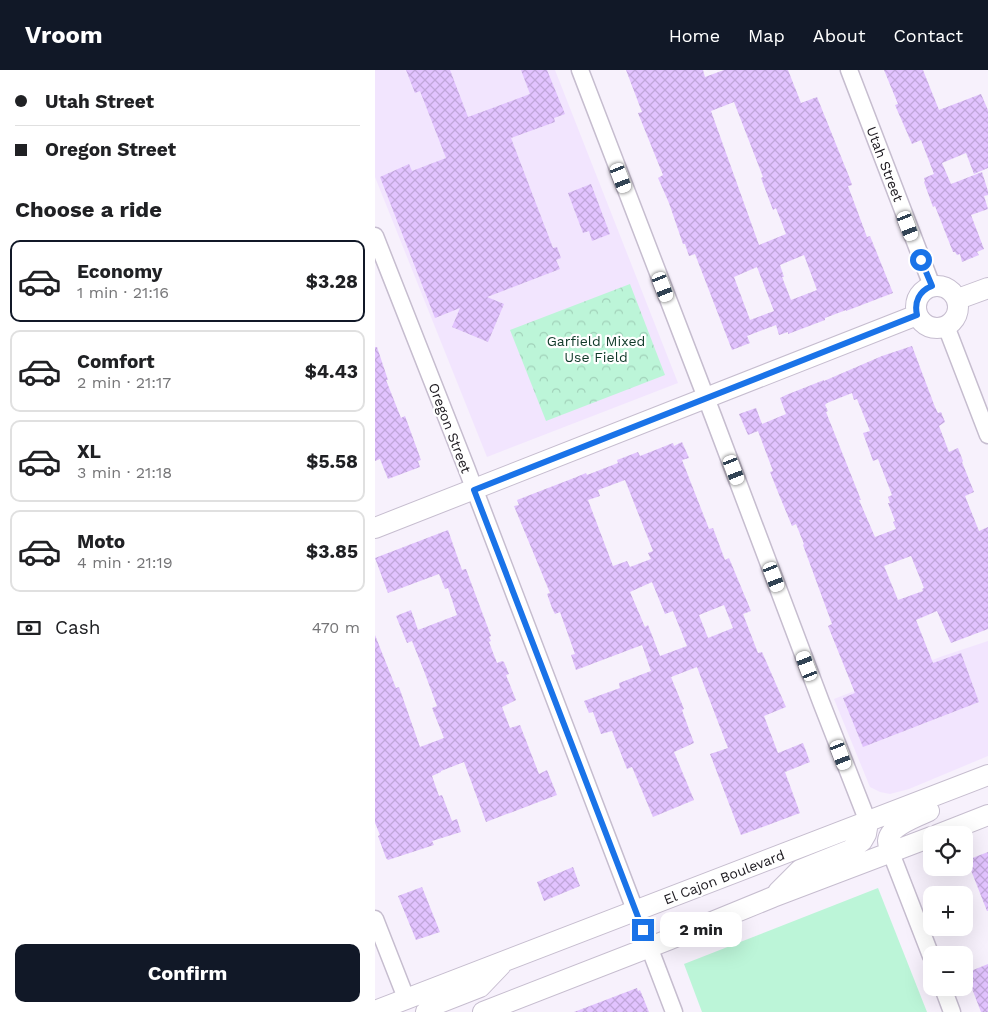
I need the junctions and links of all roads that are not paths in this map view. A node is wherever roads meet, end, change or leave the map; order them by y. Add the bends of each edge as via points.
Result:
1 (580, 70) edge
2 (849, 70) edge
3 (375, 236) edge
4 (932, 286) junction
5 (988, 288) edge
6 (958, 299) junction
7 (917, 315) junction
8 (946, 326) junction
9 (706, 398) junction
10 (988, 435) edge
11 (474, 490) junction
12 (375, 528) edge
13 (980, 778) edge
14 (988, 815) edge
15 (868, 822) junction
16 (960, 826) edge
17 (923, 840) edge
18 (891, 853) junction
19 (773, 897) junction
20 (636, 912) junction
21 (375, 919) edge
22 (927, 946) edge
23 (650, 948) junction
24 (504, 962) junction
25 (946, 996) edge
26 (405, 1005) edge
27 (375, 1011) edge
28 (426, 1012) edge
29 (483, 1012) edge
30 (673, 1012) edge
31 (952, 1012) edge

1 - 9 street
2 - 4 street, Utah Street
3 - 11 street, Oregon Street
4 - 6 main road via 950,289
4 - 7 main road via 918,297
5 - 6 main road
6 - 8 main road via 957,315
7 - 8 main road via 929,326
7 - 9 main road
8 - 10 street
9 - 11 main road
9 - 15 street
11 - 12 main road
11 - 20 street, Oregon Street
13 - 15 main road, El Cajon Boulevard
13 - 18 main road via 951,803 912,818 899,827 888,840
14 - 16 main road
15 - 19 main road via 862,841 850,850 801,870
15 - 20 main road, El Cajon Boulevard
17 - 18 main road
18 - 19 main road
18 - 22 street
19 - 23 main road
20 - 23 street, Oregon Street
20 - 24 main road, El Cajon Boulevard
21 - 26 street
23 - 29 main road
23 - 30 street, Oregon Street
24 - 26 main road, El Cajon Boulevard
24 - 28 main road via 480,987 439,1003
25 - 31 street
26 - 27 main road, El Cajon Boulevard

